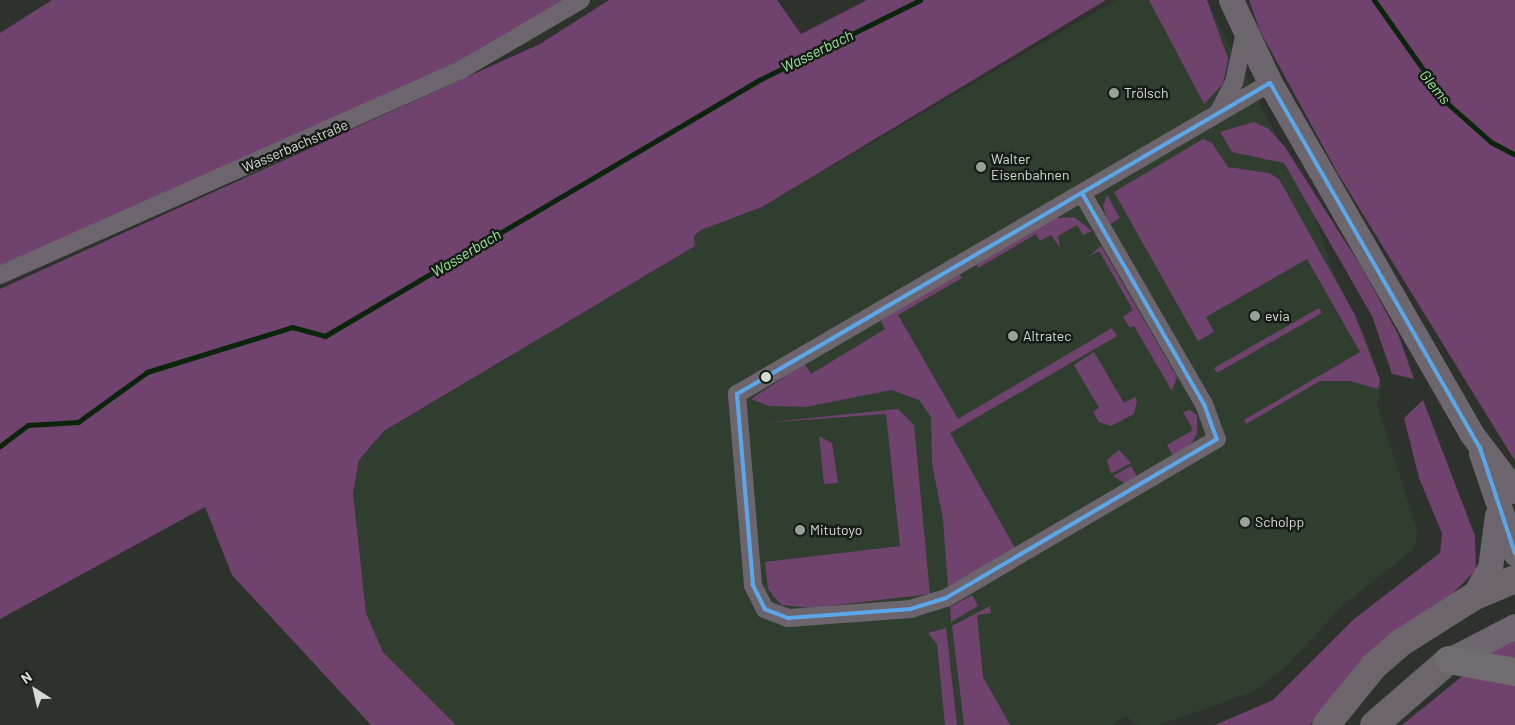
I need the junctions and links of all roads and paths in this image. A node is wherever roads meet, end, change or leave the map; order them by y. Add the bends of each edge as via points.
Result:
1 (581, 0) edge
2 (1231, 0) edge
3 (1245, 32) junction
4 (1270, 83) junction
5 (1219, 111) junction
6 (1082, 193) junction
7 (0, 275) edge
8 (1480, 448) junction
9 (1515, 491) edge
10 (1498, 510) junction
11 (1515, 553) edge
12 (1515, 579) edge
13 (1473, 597) junction
14 (1515, 626) edge
15 (1449, 660) junction
16 (1515, 672) edge
17 (1326, 725) edge
18 (1374, 725) edge

1 - 7 street, Wasserbachstraße via 461,70
2 - 3 main road
3 - 4 main road
3 - 5 street via 1234,84
4 - 5 street
4 - 8 main road
5 - 6 street
6 - 6 street via 737,394 753,584 765,609 788,618 911,608 946,598 1217,439 1204,404
8 - 9 main road
8 - 10 main road
10 - 11 main road
10 - 13 main road via 1492,563
12 - 13 main road
13 - 17 main road via 1430,622 1374,666
14 - 15 main road
15 - 16 highway
15 - 18 main road

